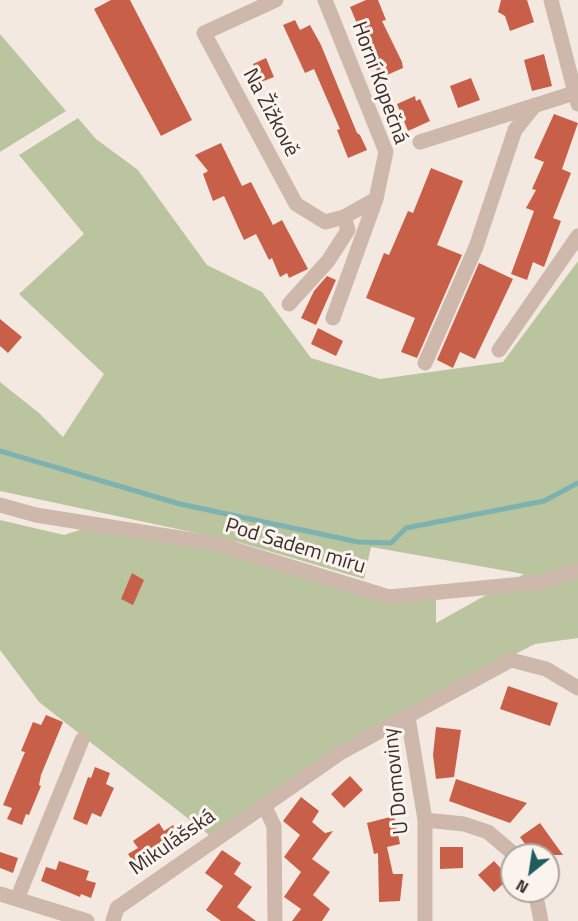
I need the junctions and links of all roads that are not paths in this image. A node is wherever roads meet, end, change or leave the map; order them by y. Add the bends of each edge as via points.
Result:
1 (325, 0) edge
2 (551, 0) edge
3 (271, 1) edge
4 (576, 98) edge
5 (535, 105) junction
6 (420, 142) dead end
7 (376, 200) junction
8 (344, 217) junction
9 (578, 236) edge
10 (289, 304) dead end
11 (333, 318) dead end
12 (499, 350) dead end
13 (425, 363) dead end
14 (0, 505) edge
15 (0, 511) edge
16 (36, 515) junction
17 (578, 570) edge
18 (578, 688) edge
19 (408, 717) junction
20 (82, 740) dead end
21 (264, 805) junction
22 (425, 820) junction
23 (501, 843) edge
24 (0, 894) edge
25 (17, 898) junction
26 (537, 903) edge
27 (87, 921) edge
28 (113, 921) edge
29 (274, 921) edge
30 (425, 921) edge
31 (541, 921) edge

1 - 7 street, Horní Kopečná via 386,152
2 - 4 street
3 - 8 street, Na Žižkově via 204,33 296,204 325,222
4 - 5 street, Horní Kopečná
5 - 6 street, Horní Kopečná
5 - 13 street via 521,119 512,137 476,247
7 - 8 street, Na Žižkově
7 - 11 street, Horní Kopečná
8 - 10 street via 348,230
9 - 12 street
14 - 16 street, Pod Sadem míru
15 - 16 street
16 - 17 street, Pod Sadem míru via 217,544 390,597 543,582
18 - 19 street, U Domoviny via 546,669 511,660
19 - 21 street, Mikulášská via 340,753
19 - 22 street, U Domoviny
20 - 25 street
21 - 28 street, Mikulášská via 117,908
21 - 29 street via 274,826
22 - 23 street via 464,824 488,832
22 - 30 street, U Domoviny
24 - 25 street
25 - 27 street
26 - 31 street

